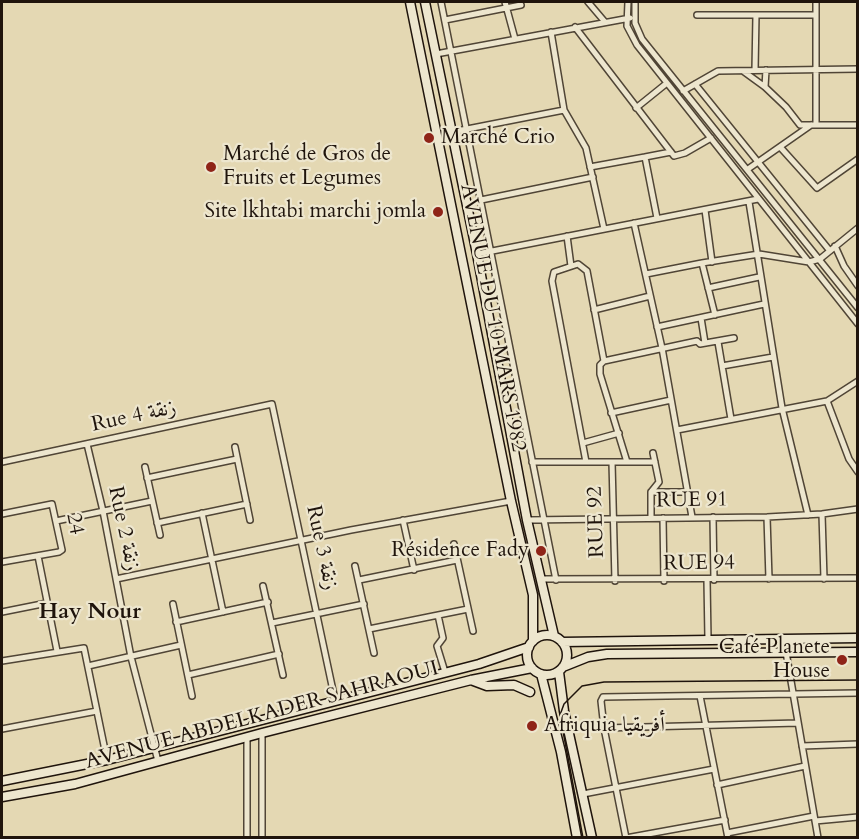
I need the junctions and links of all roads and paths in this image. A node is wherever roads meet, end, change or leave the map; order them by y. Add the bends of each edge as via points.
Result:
1 (410, 2) edge
2 (425, 2) edge
3 (441, 2) edge
4 (588, 2) edge
5 (635, 2) edge
6 (816, 2) edge
7 (627, 3) edge
8 (506, 5) edge
9 (521, 5) dead end
10 (697, 15) dead end
11 (756, 15) junction
12 (816, 15) junction
13 (635, 18) junction
14 (627, 19) junction
15 (445, 20) junction
16 (604, 22) junction
17 (574, 27) junction
18 (551, 32) junction
19 (515, 39) junction
20 (450, 50) junction
21 (436, 54) junction
22 (858, 69) edge
23 (742, 70) junction
24 (755, 70) junction
25 (766, 70) junction
26 (817, 70) junction
27 (667, 83) junction
28 (695, 84) junction
29 (765, 87) junction
30 (684, 91) junction
31 (677, 96) junction
32 (636, 108) junction
33 (564, 110) junction
34 (814, 125) junction
35 (858, 125) edge
36 (465, 129) junction
37 (452, 132) junction
38 (711, 138) junction
39 (781, 148) junction
40 (671, 152) junction
41 (645, 157) junction
42 (858, 159) edge
43 (759, 163) junction
44 (590, 167) junction
45 (748, 169) junction
46 (593, 177) junction
47 (758, 199) junction
48 (481, 200) junction
49 (749, 202) junction
50 (705, 210) junction
51 (657, 218) junction
52 (634, 223) junction
53 (858, 228) edge
54 (604, 229) junction
55 (567, 236) junction
56 (832, 249) junction
57 (492, 251) junction
58 (477, 254) junction
59 (759, 254) junction
60 (820, 258) junction
61 (712, 262) junction
62 (809, 262) junction
63 (702, 263) junction
64 (572, 266) junction
65 (646, 274) junction
66 (759, 277) junction
67 (858, 286) edge
68 (708, 288) junction
69 (650, 296) junction
70 (764, 304) junction
71 (858, 308) edge
72 (594, 310) junction
73 (715, 315) junction
74 (701, 318) junction
75 (858, 324) edge
76 (657, 327) junction
77 (734, 338) dead end
78 (718, 342) junction
79 (705, 343) junction
80 (662, 348) junction
81 (773, 357) junction
82 (604, 361) junction
83 (722, 366) junction
84 (858, 381) edge
85 (672, 400) junction
86 (827, 401) junction
87 (272, 404) joint
88 (782, 408) junction
89 (611, 413) junction
90 (731, 419) junction
91 (677, 430) junction
92 (619, 433) junction
93 (583, 443) junction
94 (87, 444) junction
95 (235, 447) dead end
96 (653, 453) dead end
97 (237, 459) junction
98 (2, 462) edge
99 (532, 462) junction
100 (586, 462) junction
101 (612, 462) junction
102 (627, 462) junction
103 (655, 462) junction
104 (145, 467) dead end
105 (858, 472) edge
106 (147, 478) junction
107 (651, 492) junction
108 (687, 492) junction
109 (152, 501) junction
110 (511, 501) junction
111 (247, 504) junction
112 (858, 508) edge
113 (103, 511) junction
114 (202, 513) junction
115 (2, 514) edge
116 (822, 514) junction
117 (808, 515) junction
118 (692, 517) junction
119 (713, 517) junction
120 (767, 517) junction
121 (651, 518) junction
122 (663, 518) junction
123 (543, 519) junction
124 (614, 519) junction
125 (250, 520) dead end
126 (404, 520) junction
127 (527, 520) junction
128 (56, 521) junction
129 (157, 523) junction
130 (160, 535) dead end
131 (302, 541) junction
132 (454, 544) dead end
133 (38, 556) junction
134 (210, 560) junction
135 (457, 561) junction
136 (2, 562) edge
137 (355, 566) dead end
138 (414, 570) junction
139 (858, 578) edge
140 (116, 579) junction
141 (541, 579) junction
142 (769, 579) junction
143 (824, 579) junction
144 (359, 580) junction
145 (556, 580) junction
146 (711, 580) junction
147 (615, 581) junction
148 (664, 581) junction
149 (263, 585) dead end
150 (268, 602) junction
151 (47, 603) junction
152 (173, 604) dead end
153 (364, 604) junction
154 (468, 609) junction
155 (2, 612) edge
156 (223, 612) junction
157 (318, 613) junction
158 (438, 615) junction
159 (176, 622) junction
160 (272, 623) junction
161 (369, 629) junction
162 (473, 631) dead end
163 (554, 636) junction
164 (858, 638) edge
165 (708, 639) junction
166 (562, 642) junction
167 (531, 644) junction
168 (181, 645) junction
169 (57, 651) junction
170 (786, 652) junction
171 (858, 652) edge
172 (374, 653) dead end
173 (279, 654) junction
174 (131, 657) junction
175 (2, 661) edge
176 (88, 666) junction
177 (532, 668) junction
178 (561, 669) junction
179 (446, 672) junction
180 (541, 674) junction
181 (188, 675) junction
182 (283, 675) dead end
183 (471, 680) junction
184 (530, 692) dead end
185 (858, 693) edge
186 (793, 694) junction
187 (192, 696) dead end
188 (700, 696) junction
189 (335, 700) junction
190 (97, 711) junction
191 (704, 723) junction
192 (798, 723) junction
193 (604, 728) junction
194 (2, 729) edge
195 (262, 733) junction
196 (247, 737) junction
197 (858, 744) edge
198 (802, 746) junction
199 (155, 748) junction
200 (107, 760) junction
201 (158, 761) junction
202 (805, 766) junction
203 (714, 769) junction
204 (2, 781) edge
205 (717, 785) junction
206 (615, 788) junction
207 (582, 794) junction
208 (2, 797) edge
209 (858, 817) edge
210 (814, 818) junction
211 (725, 820) junction
212 (575, 835) edge
213 (728, 835) edge
214 (247, 837) edge
215 (262, 837) edge
216 (592, 837) edge
217 (626, 837) edge
218 (818, 837) edge

1 - 110 main road, AVENUE DU 10 MARS 1982
2 - 21 main road, AVENUE DU 10 MARS 1982
3 - 15 street
4 - 16 street
5 - 13 street
6 - 12 street
7 - 14 street
8 - 9 street
8 - 15 street
8 - 19 street
10 - 11 street
11 - 12 street
11 - 24 street
12 - 26 street
13 - 14 street
13 - 30 street via 642,39
14 - 16 street
14 - 27 street via 630,35
15 - 20 street
16 - 17 street
17 - 18 street
17 - 32 street
18 - 19 street
18 - 33 street
19 - 20 street
20 - 21 street
20 - 36 street
21 - 37 main road, AVENUE DU 10 MARS 1982
22 - 26 street
23 - 24 street
23 - 28 street via 718,71
23 - 29 street
24 - 25 street
25 - 26 street
25 - 29 street
26 - 34 street
27 - 31 street
27 - 32 street
28 - 30 street
28 - 43 street
29 - 34 street via 801,125
30 - 31 street
30 - 45 street
31 - 38 street
32 - 40 street
33 - 36 street
33 - 44 street via 586,148
34 - 35 street
34 - 39 street
36 - 37 street
36 - 48 street
37 - 58 main road, AVENUE DU 10 MARS 1982
38 - 40 street via 679,155
38 - 47 street
39 - 42 street via 817,188
39 - 43 street
40 - 41 street
41 - 44 street
41 - 51 street
43 - 45 street
43 - 56 street
44 - 46 street
45 - 60 street
46 - 48 street
46 - 54 street
47 - 49 street
47 - 62 street
48 - 57 street
49 - 50 street
49 - 59 street
50 - 51 street
50 - 61 street
51 - 52 street
52 - 54 street
52 - 65 street
53 - 56 street
54 - 55 street
55 - 57 street
55 - 64 street
56 - 60 street
56 - 67 street
57 - 58 street
57 - 99 street
58 - 127 main road, AVENUE DU 10 MARS 1982
59 - 61 street
59 - 62 street
59 - 66 street
60 - 62 street
60 - 71 street
61 - 63 street
62 - 75 street
63 - 65 street
63 - 68 street
64 - 72 street via 582,265 587,271
64 - 93 street via 554,272 552,281
65 - 69 street
66 - 68 street
66 - 70 street
68 - 73 street
69 - 72 street
69 - 76 street
70 - 73 street
70 - 81 street
72 - 82 street
73 - 74 street
74 - 76 street
74 - 79 street
76 - 80 street
77 - 78 street
78 - 79 street
78 - 83 street
79 - 80 street
80 - 82 street
80 - 85 street
81 - 83 street
81 - 88 street
82 - 89 street via 599,369
83 - 90 street
84 - 86 street
85 - 89 street
85 - 91 street
86 - 88 street
86 - 105 street via 849,459
87 - 94 street, Rue 4 زنقة
87 - 131 street, Rue 3 زنقة
88 - 90 street
88 - 117 street
89 - 92 street
90 - 91 street
91 - 108 street
92 - 93 street
92 - 102 street
93 - 100 street
94 - 98 street, Rue 4 زنقة
94 - 113 street, Rue 2 زنقة
95 - 97 street
96 - 103 street
97 - 106 street
97 - 111 street
99 - 100 street
99 - 123 street
100 - 101 street
101 - 102 street
101 - 124 street, RUE 92
102 - 103 street
103 - 107 street via 659,482
104 - 106 street
106 - 109 street
107 - 108 street
107 - 121 street
108 - 118 street
109 - 113 street
109 - 129 street
110 - 126 street
110 - 167 main road, AVENUE DU 10 MARS 1982 via 532,595
111 - 114 street
111 - 125 street
112 - 116 street, RUE 91
113 - 128 street
113 - 140 street, Rue 2 زنقة
114 - 129 street
114 - 134 street
115 - 128 street, 24 via 52,504
116 - 117 street, RUE 91
116 - 143 street
117 - 120 street, RUE 91
118 - 119 street, RUE 91
118 - 122 street, RUE 91
119 - 120 street, RUE 91
119 - 146 street
120 - 142 street
121 - 122 street, RUE 91
121 - 124 street, RUE 91
122 - 148 street
123 - 124 street, RUE 91
123 - 127 street, RUE 91
123 - 145 street
124 - 147 street, RUE 92
126 - 131 street
126 - 138 street
127 - 141 main road, AVENUE DU 10 MARS 1982
128 - 133 street, 24 via 62,551
129 - 130 street
131 - 134 street
131 - 157 street, Rue 3 زنقة
132 - 135 street
133 - 136 street
133 - 151 street
134 - 140 street
134 - 156 street
135 - 138 street
135 - 154 street
137 - 144 street
138 - 144 street
139 - 143 street, RUE 94
140 - 174 street, Rue 2 زنقة
141 - 145 street, RUE 94
141 - 163 main road, AVENUE DU 10 MARS 1982
142 - 143 street, RUE 94
142 - 146 street, RUE 94
144 - 153 street
145 - 147 street, RUE 94
146 - 148 street, RUE 94
146 - 165 street
147 - 148 street, RUE 94
149 - 150 street
150 - 156 street
150 - 160 street
151 - 155 street
151 - 169 street
152 - 159 street
153 - 157 street
153 - 161 street
154 - 158 street
154 - 162 street
156 - 159 street
157 - 160 street
157 - 189 street, Rue 3 زنقة
158 - 161 street
158 - 179 street via 442,638 437,646
159 - 168 street
160 - 173 street
161 - 172 street
163 - 166 main road
163 - 167 main road via 543,636
164 - 165 main road
165 - 166 main road
166 - 178 main road via 567,655
167 - 177 main road via 528,658
167 - 179 main road, AVENUE ABDELKADER SAHRAOUI via 507,656
168 - 174 street
168 - 181 street
169 - 175 street
169 - 176 street via 83,647
170 - 171 main road
170 - 178 main road via 607,654 588,657
170 - 186 street
173 - 181 street
173 - 182 street
174 - 176 street
174 - 199 street, Rue 2 زنقة
176 - 190 street
177 - 180 main road
177 - 183 main road, AVENUE ABDELKADER SAHRAOUI
178 - 180 main road
178 - 207 main road via 564,711
179 - 189 main road, AVENUE ABDELKADER SAHRAOUI
180 - 212 main road
181 - 187 street
183 - 184 main road via 483,686 514,685
183 - 195 main road, AVENUE ABDELKADER SAHRAOUI
185 - 186 street
186 - 188 street
186 - 192 street
188 - 191 street
188 - 193 street via 605,696 600,701
189 - 199 main road, AVENUE ABDELKADER SAHRAOUI
190 - 194 street
190 - 200 street
191 - 192 street
191 - 193 street
191 - 203 street
192 - 198 street
193 - 206 street
195 - 196 main road, AVENUE ABDELKADER SAHRAOUI
195 - 215 street
196 - 201 main road, AVENUE ABDELKADER SAHRAOUI
196 - 214 street
197 - 198 street
198 - 202 street
199 - 200 main road, AVENUE ABDELKADER SAHRAOUI
199 - 201 street, Rue 2 زنقة
200 - 204 main road, AVENUE ABDELKADER SAHRAOUI
201 - 208 main road, AVENUE ABDELKADER SAHRAOUI via 75,784
202 - 205 street
202 - 210 street
203 - 205 street
203 - 206 street
205 - 211 street
206 - 207 street
206 - 217 street
207 - 216 main road
209 - 210 street
210 - 213 street
210 - 218 street
211 - 213 street
211 - 217 street

